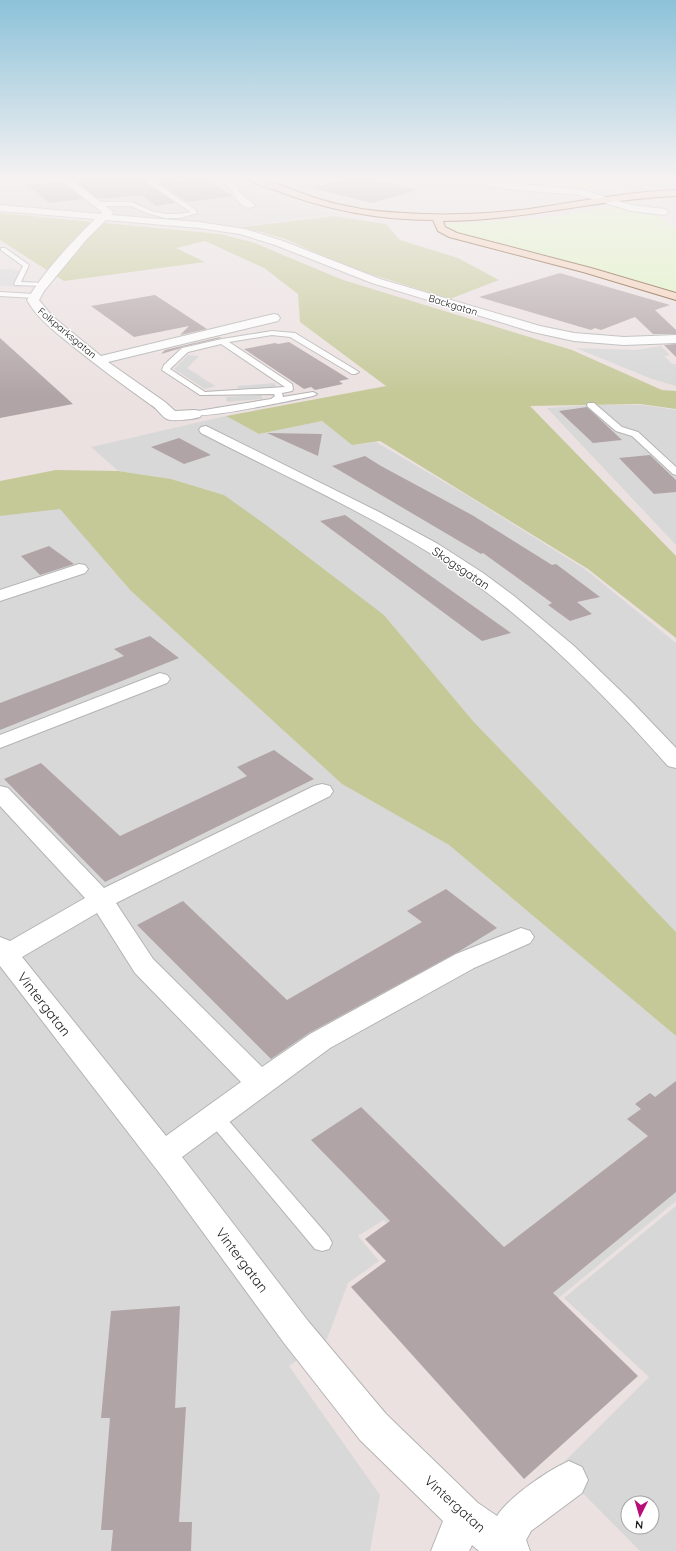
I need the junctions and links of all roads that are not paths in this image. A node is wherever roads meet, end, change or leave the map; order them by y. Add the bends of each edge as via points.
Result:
1 (5, 250) edge
2 (71, 250) edge
3 (296, 250) edge
4 (512, 250) edge
5 (42, 285) junction
6 (0, 294) edge
7 (34, 296) junction
8 (676, 297) edge
9 (274, 318) dead end
10 (676, 339) edge
11 (222, 341) junction
12 (99, 360) junction
13 (354, 372) dead end
14 (278, 391) junction
15 (313, 394) dead end
16 (273, 402) junction
17 (591, 405) dead end
18 (195, 414) joint
19 (206, 430) dead end
20 (676, 472) edge
21 (79, 569) dead end
22 (0, 596) edge
23 (160, 679) dead end
24 (0, 742) edge
25 (676, 761) edge
26 (322, 791) dead end
27 (0, 793) edge
28 (101, 900) junction
29 (521, 937) dead end
30 (3, 950) edge
31 (261, 1084) junction
32 (214, 1117) junction
33 (163, 1154) junction
34 (322, 1243) dead end
35 (569, 1480) dead end
36 (465, 1516) junction
37 (506, 1547) edge
38 (450, 1551) edge

1 - 5 lane via 26,265 17,284
2 - 5 street, Folkparksgatan
3 - 10 street, Backgatan via 376,282 567,336 624,341
4 - 8 main road
5 - 7 street, Folkparksgatan
6 - 7 lane
7 - 12 street, Folkparksgatan via 33,304 37,309
9 - 12 street
11 - 13 lane via 272,333 292,335
11 - 14 lane via 289,386 289,389
11 - 14 lane via 185,350 166,370 205,394
12 - 18 street, Folkparksgatan via 161,405 170,416
14 - 16 lane via 279,397
15 - 16 lane
16 - 18 lane
17 - 20 lane via 619,429 635,434
19 - 25 street, Skogsgatan via 352,503 444,554 488,585 572,654
21 - 22 street
23 - 24 street
26 - 28 street
27 - 28 street
28 - 30 street
28 - 31 street via 144,966
29 - 31 street via 465,961 320,1041
30 - 33 street, Vintergatan
31 - 32 street
32 - 33 street
32 - 34 lane
33 - 36 street, Vintergatan via 296,1332 373,1427
35 - 37 street via 518,1518
36 - 37 street, Vintergatan
36 - 38 street

